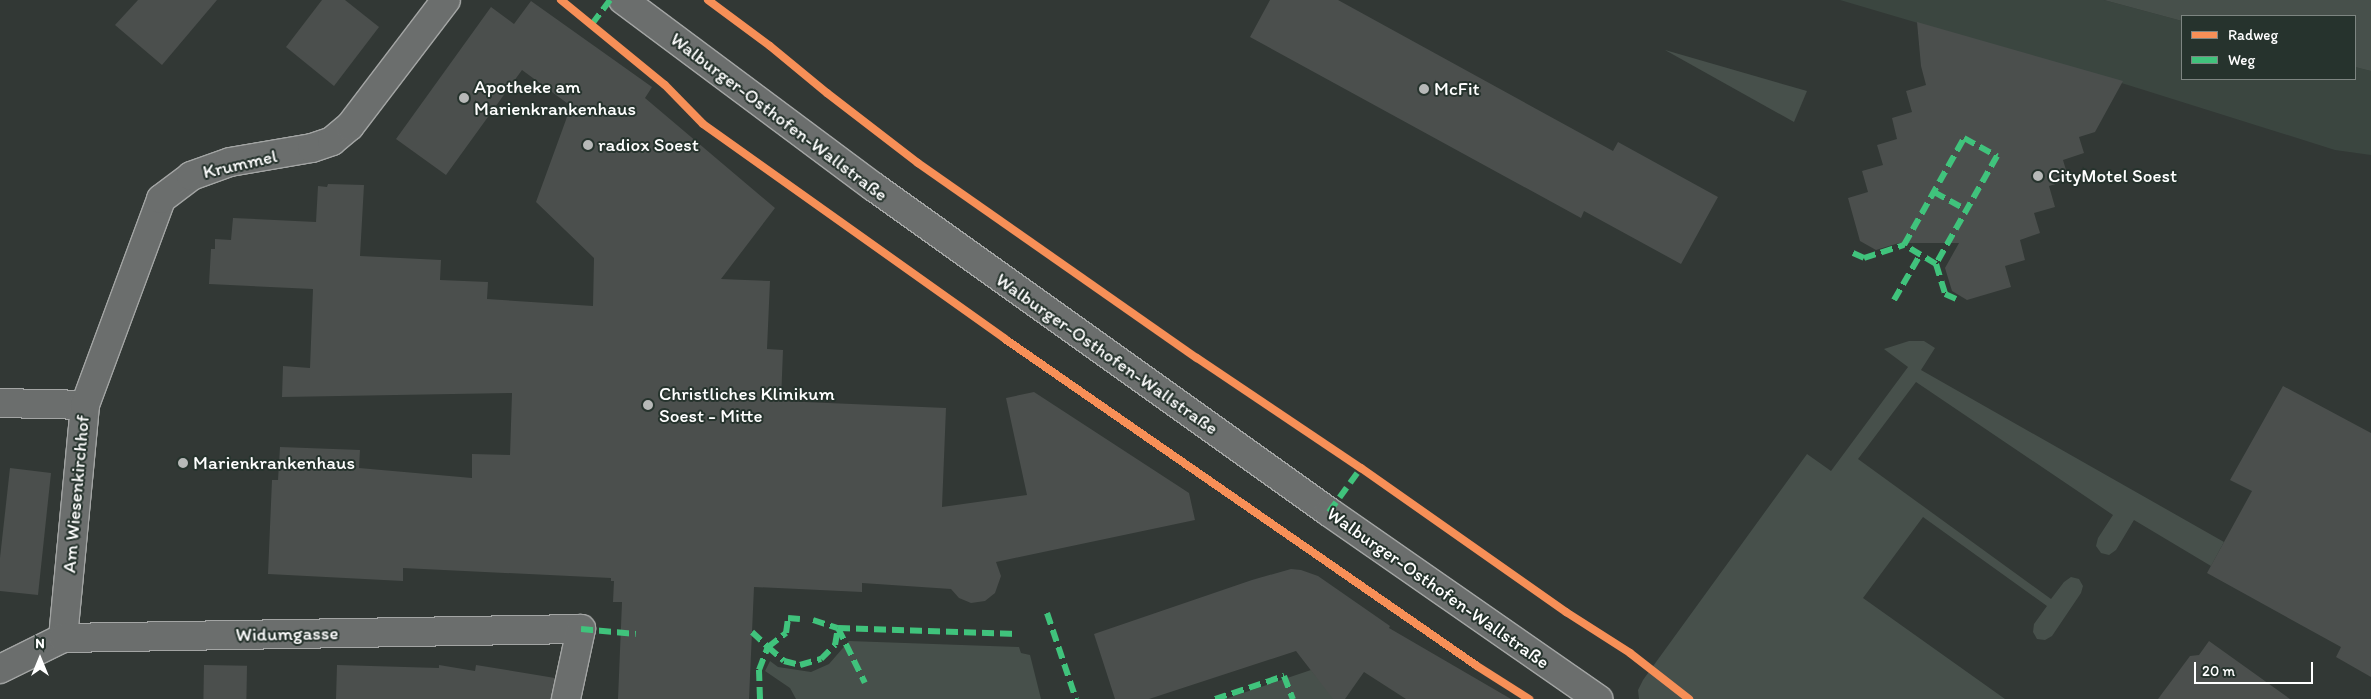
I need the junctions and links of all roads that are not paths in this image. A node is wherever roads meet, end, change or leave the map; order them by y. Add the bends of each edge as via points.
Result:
1 (446, 0) edge
2 (623, 0) edge
3 (0, 403) edge
4 (85, 405) junction
5 (63, 638) junction
6 (0, 669) edge
7 (566, 699) edge
8 (1598, 699) edge

1 - 4 street, Krummel via 350,126 332,141 283,154 230,162 191,176 161,199
2 - 8 street, Walburger-Osthofen-Wallstraße via 874,187 1329,512
3 - 4 street, Am Wiesenkirchhof
4 - 5 street, Am Wiesenkirchhof
5 - 6 street, Widumgasse
5 - 7 street, Widumgasse via 581,629

